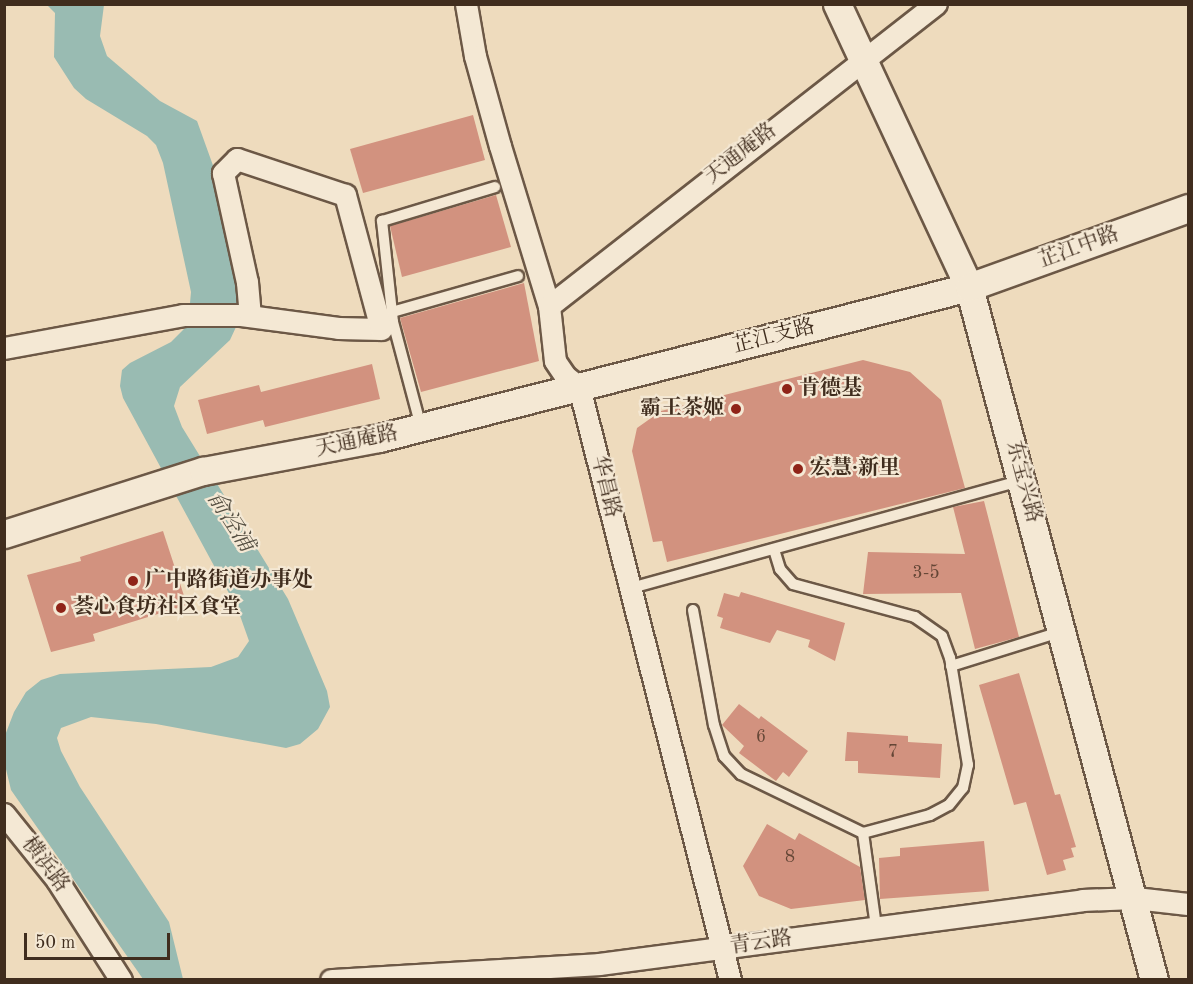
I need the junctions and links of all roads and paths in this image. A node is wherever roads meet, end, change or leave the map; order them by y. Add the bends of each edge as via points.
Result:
1 (466, 4) edge
2 (837, 4) edge
3 (936, 4) edge
4 (861, 60) junction
5 (495, 187) dead end
6 (1188, 208) edge
7 (518, 276) dead end
8 (969, 287) junction
9 (549, 306) junction
10 (392, 312) junction
11 (246, 315) junction
12 (4, 348) edge
13 (579, 387) junction
14 (422, 427) junction
15 (1023, 480) junction
16 (4, 534) edge
17 (774, 549) junction
18 (631, 588) junction
19 (693, 610) dead end
20 (1061, 632) junction
21 (951, 666) junction
22 (4, 814) edge
23 (863, 833) junction
24 (1135, 898) junction
25 (1188, 904) edge
26 (876, 927) junction
27 (723, 948) junction
28 (121, 980) edge
29 (331, 980) edge
30 (730, 980) edge
31 (1154, 980) edge

1 - 9 street, 华昌路 via 500,146
2 - 4 street, 东宝兴路
3 - 4 street, 天通庵路
4 - 8 street, 东宝兴路
4 - 9 street, 天通庵路
5 - 10 lane via 382,221
6 - 8 street, 芷江中路
7 - 10 lane
8 - 13 street, 芷江支路
8 - 15 street, 东宝兴路
9 - 13 street, 华昌路 via 555,361
10 - 14 lane
11 - 11 street via 338,328 381,328 345,195 237,159 223,173 247,282
11 - 12 street via 183,315
13 - 14 street, 天通庵路
13 - 18 street, 华昌路
14 - 16 street, 天通庵路 via 203,471
15 - 17 lane
15 - 20 street, 东宝兴路
17 - 18 lane
17 - 21 lane via 780,569 793,585 915,617 942,636
18 - 27 street, 华昌路
19 - 23 lane via 714,725 724,756 741,774 759,784
20 - 21 lane
20 - 24 street, 东宝兴路
21 - 23 lane via 968,765 963,789 949,806 930,815
22 - 28 street, 横浜路 via 57,880
23 - 26 lane
24 - 25 street, 青云路
24 - 26 street, 青云路 via 1082,900
24 - 31 street, 东宝兴路
26 - 27 street, 青云路
27 - 29 street, 青云路 via 567,967
27 - 30 street, 华昌路

